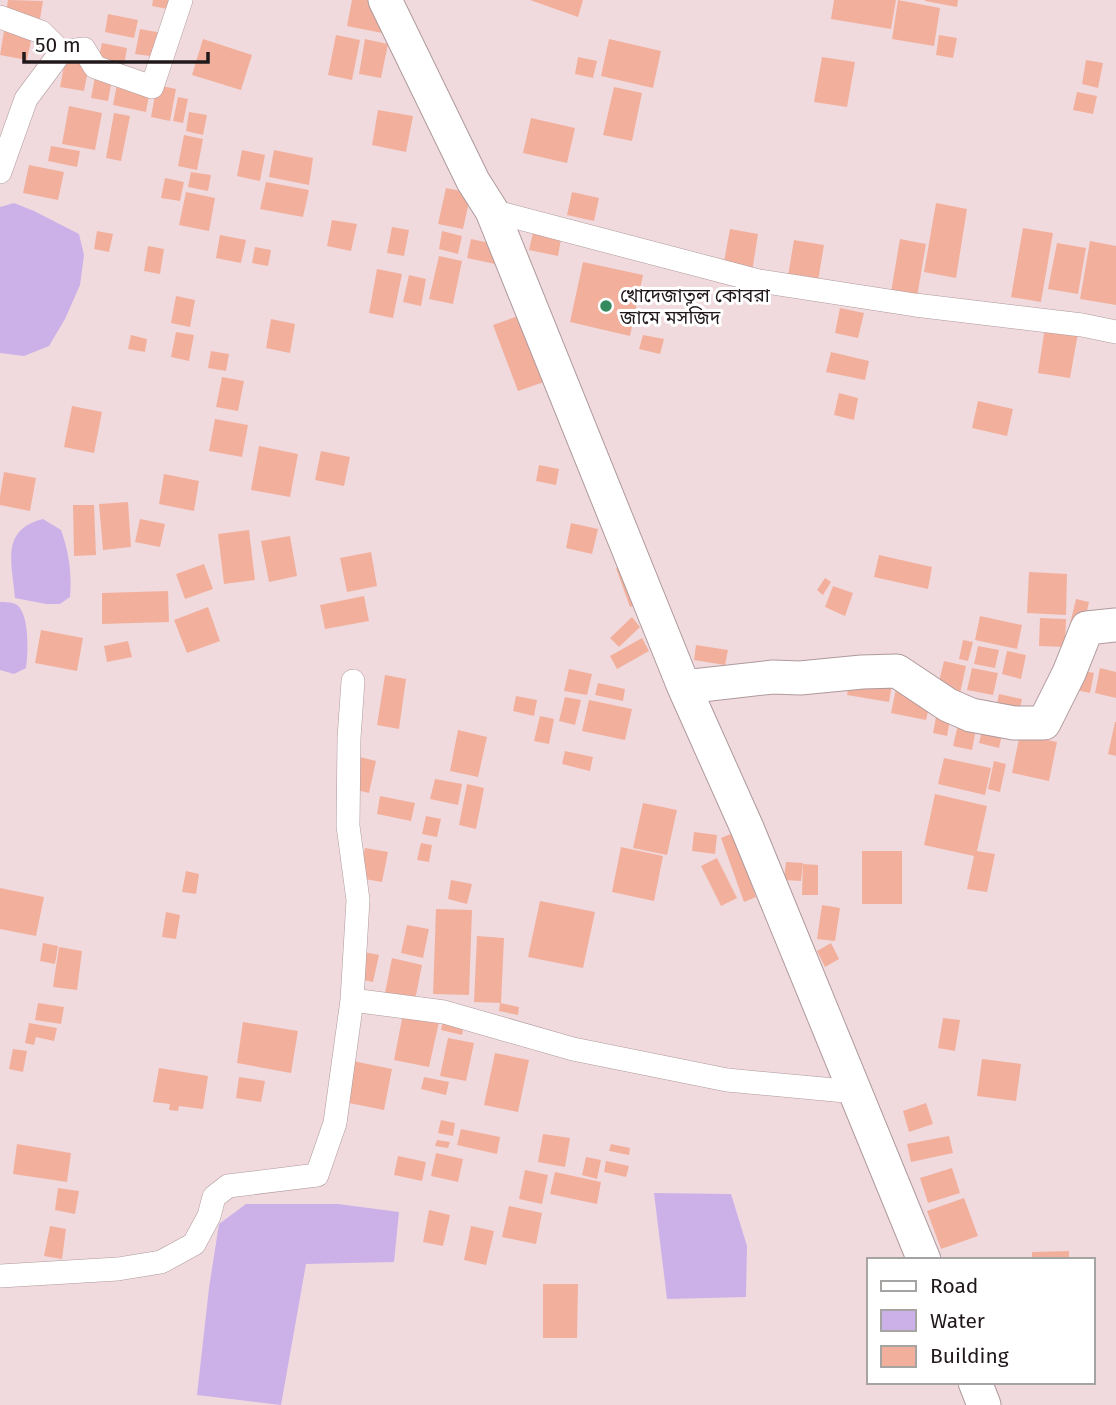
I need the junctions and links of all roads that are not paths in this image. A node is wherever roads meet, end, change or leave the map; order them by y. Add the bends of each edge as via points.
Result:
1 (181, 0) edge
2 (386, 0) edge
3 (0, 17) edge
4 (61, 52) junction
5 (0, 172) edge
6 (492, 211) junction
7 (1116, 332) edge
8 (1116, 625) edge
9 (353, 681) dead end
10 (684, 687) junction
11 (352, 1000) junction
12 (856, 1092) junction
13 (923, 1258) edge
14 (0, 1276) edge
15 (976, 1384) edge
16 (984, 1405) edge

1 - 4 street via 152,87 95,67 84,49
2 - 6 street via 473,181
3 - 4 street via 41,32
4 - 5 street via 26,99
6 - 7 street via 759,281
6 - 10 street
8 - 10 street via 1087,628 1044,723 971,715 897,671
9 - 11 street via 348,826 358,900
10 - 12 street
11 - 12 street via 444,1012 573,1049 727,1080
11 - 14 street via 335,1124 317,1175 228,1186 214,1197 194,1244 161,1262
12 - 13 street
15 - 16 street

